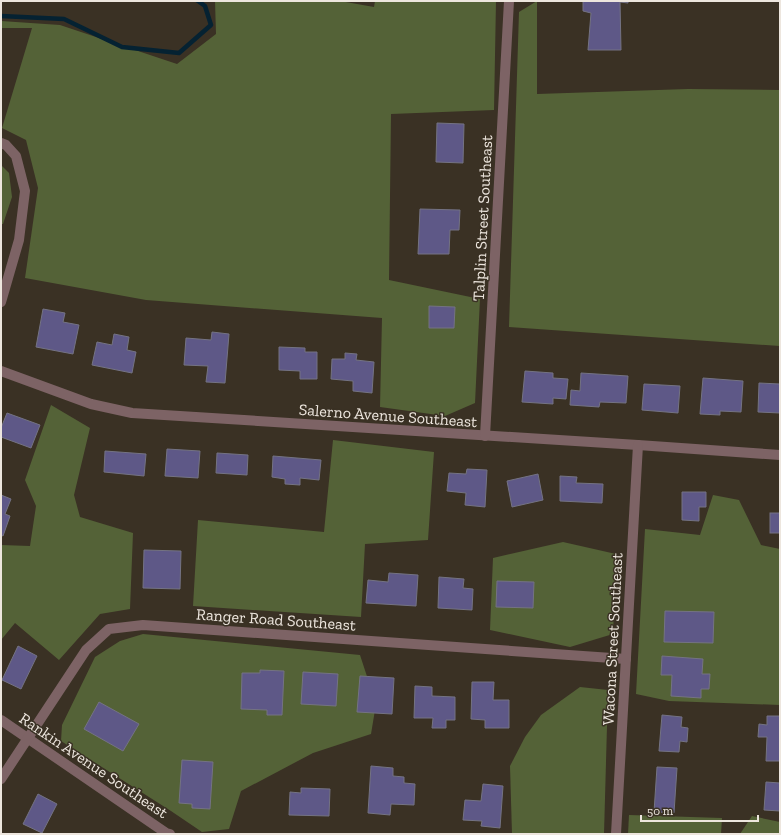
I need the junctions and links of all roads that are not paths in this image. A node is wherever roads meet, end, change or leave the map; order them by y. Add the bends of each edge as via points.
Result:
1 (509, 1) edge
2 (1, 143) edge
3 (1, 302) edge
4 (1, 370) edge
5 (484, 436) junction
6 (638, 445) junction
7 (780, 455) edge
8 (626, 658) junction
9 (1, 720) edge
10 (28, 738) junction
11 (1, 779) edge
12 (170, 834) edge
13 (616, 834) edge

1 - 5 street, Talplin Street Southeast
2 - 3 street via 16,156 25,191 19,240
4 - 5 street, Salerno Avenue Southeast via 91,404 132,413
5 - 6 street, Salerno Avenue Southeast
6 - 7 street, Salerno Avenue Southeast
6 - 8 street, Wacona Street Southeast
8 - 10 street, Ranger Road Southeast via 143,625 109,629 86,650
8 - 13 street, Wacona Street Southeast
9 - 10 street, Rankin Avenue Southeast
10 - 11 street, Ranger Road Southeast
10 - 12 street, Rankin Avenue Southeast

